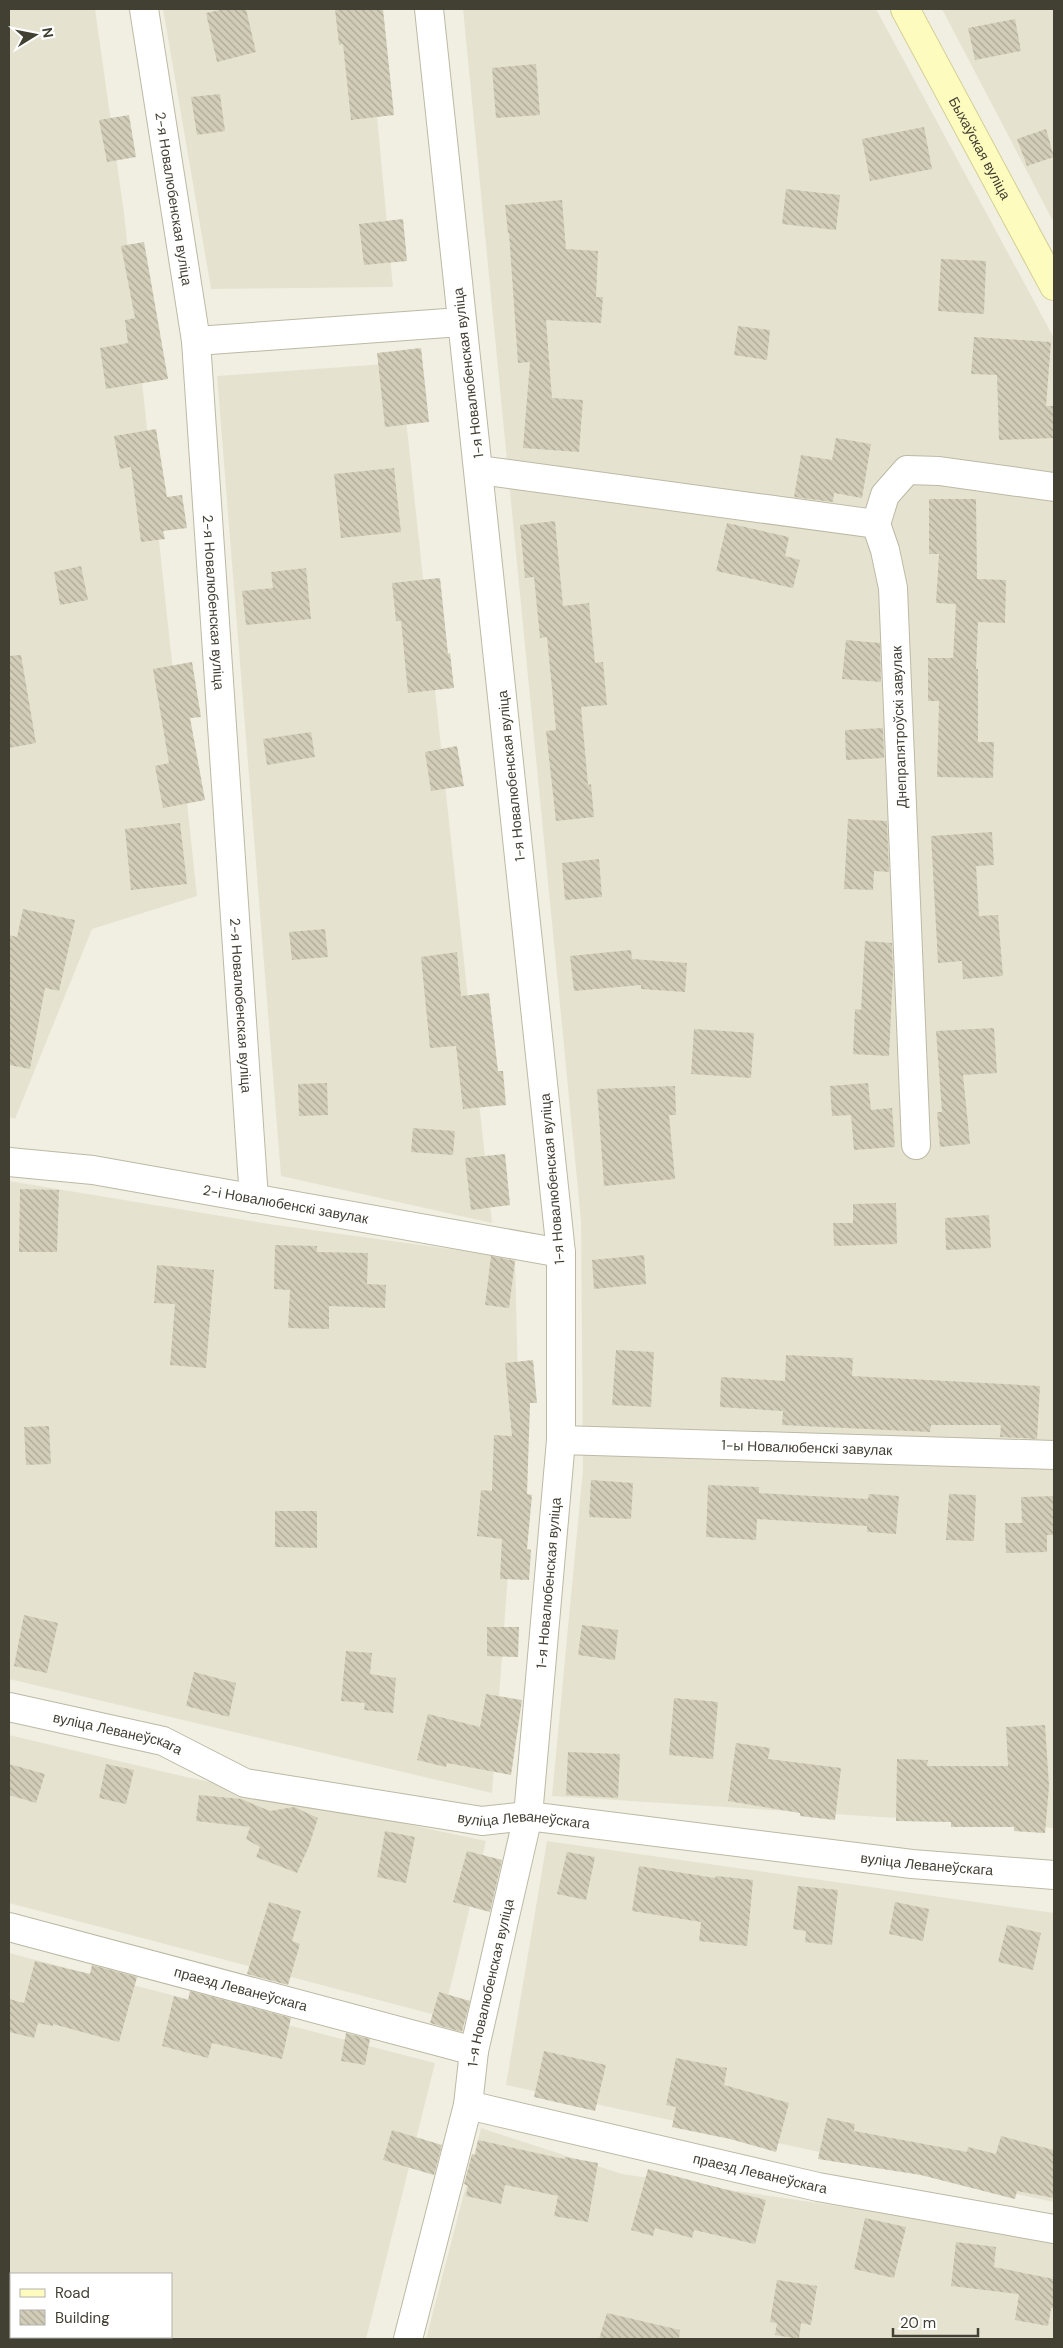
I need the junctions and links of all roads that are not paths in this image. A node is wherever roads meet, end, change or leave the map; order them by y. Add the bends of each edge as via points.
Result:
1 (144, 9) edge
2 (429, 9) edge
3 (905, 9) edge
4 (1054, 286) edge
5 (461, 322) junction
6 (196, 341) junction
7 (479, 470) junction
8 (1054, 487) edge
9 (876, 524) junction
10 (916, 1145) dead end
11 (9, 1162) edge
12 (254, 1199) junction
13 (561, 1254) junction
14 (561, 1440) junction
15 (1054, 1455) edge
16 (9, 1707) edge
17 (528, 1816) junction
18 (1054, 1875) edge
19 (9, 1927) edge
20 (474, 2051) junction
21 (468, 2105) junction
22 (1054, 2229) edge
23 (408, 2339) edge

1 - 6 street, 2-я Новалюбенская вуліца
2 - 5 street, 1-я Новалюбенская вуліца
3 - 4 main road, Быхаўская вуліца
5 - 6 street
5 - 7 street, 1-я Новалюбенская вуліца
6 - 12 street, 2-я Новалюбенская вуліца
7 - 9 street
7 - 13 street, 1-я Новалюбенская вуліца
8 - 9 street via 939,471 907,470 885,495
9 - 10 street, Днепрапятроўскі завулак via 893,588
11 - 12 street, 2-і Новалюбенскі завулак via 93,1170
12 - 13 street, 2-і Новалюбенскі завулак
13 - 14 street, 1-я Новалюбенская вуліца
14 - 15 street, 1-ы Новалюбенскі завулак
14 - 17 street, 1-я Новалюбенская вуліца
16 - 17 street, вуліца Леванеўскага via 163,1741 246,1783 482,1820
17 - 18 street, вуліца Леванеўскага via 912,1864
17 - 20 street, 1-я Новалюбенская вуліца
19 - 20 street, праезд Леванеўскага
20 - 21 street, 1-я Новалюбенская вуліца
21 - 22 street, праезд Леванеўскага via 818,2187
21 - 23 street, 1-я Новалюбенская вуліца

